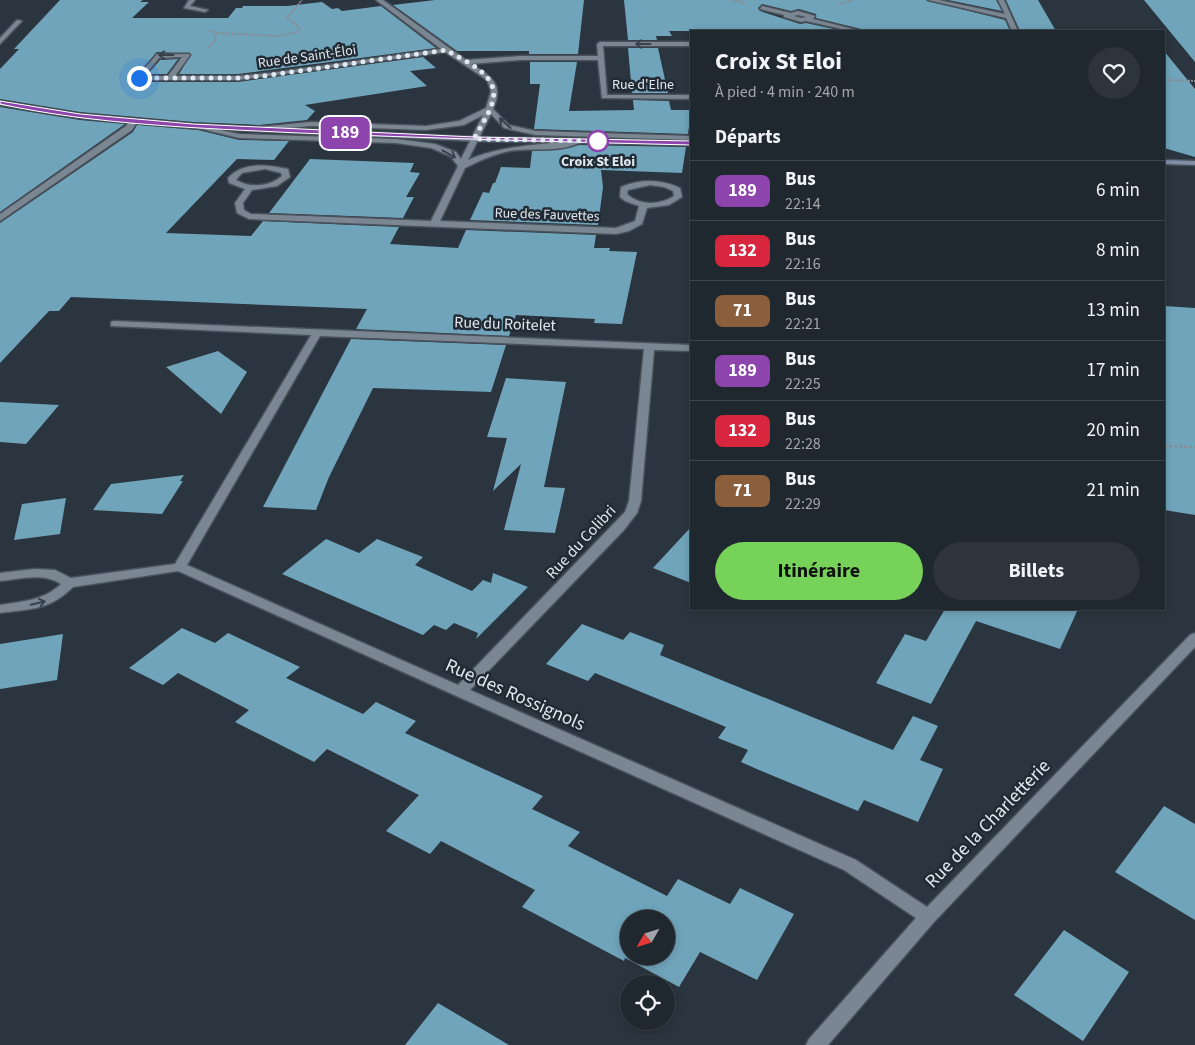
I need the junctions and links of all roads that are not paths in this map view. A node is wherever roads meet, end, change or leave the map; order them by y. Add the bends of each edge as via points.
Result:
1 (192, 0) edge
2 (379, 0) edge
3 (932, 0) edge
4 (1001, 0) edge
5 (762, 8) dead end
6 (205, 10) dead end
7 (1009, 17) junction
8 (19, 20) dead end
9 (854, 30) edge
10 (1016, 30) edge
11 (0, 42) edge
12 (690, 44) edge
13 (446, 50) junction
14 (520, 58) junction
15 (601, 58) junction
16 (466, 62) junction
17 (171, 77) junction
18 (490, 79) junction
19 (690, 97) edge
20 (0, 103) edge
21 (489, 109) junction
22 (133, 122) junction
23 (193, 126) junction
24 (259, 129) junction
25 (690, 138) edge
26 (474, 139) junction
27 (580, 140) junction
28 (690, 143) edge
29 (1165, 162) edge
30 (1195, 163) edge
31 (462, 166) junction
32 (250, 187) junction
33 (644, 205) junction
34 (0, 218) edge
35 (434, 224) junction
36 (114, 324) dead end
37 (317, 332) junction
38 (649, 346) junction
39 (690, 348) edge
40 (178, 567) junction
41 (0, 577) edge
42 (69, 583) junction
43 (0, 609) edge
44 (1195, 638) edge
45 (460, 692) junction
46 (928, 917) junction
47 (816, 1045) edge

1 - 6 street via 186,8
2 - 13 street
3 - 7 street
4 - 7 street
5 - 9 street via 801,20
7 - 10 street
8 - 11 street
12 -> 15 street, Rue d'Elne via 600,44
13 - 16 street
13 - 17 street, Rue de Saint-Éloi via 238,78
14 - 15 street, Rue d'Elne
14 - 16 street, Rue d'Elne
14 - 18 street, Rue d'Elne via 506,62
15 - 19 street, Rue d'Elne via 604,97
16 - 18 street
17 -> 17 street, Rue de Saint-Éloi via 187,55 157,56 139,78
18 - 21 street via 494,91
20 - 22 main road
21 - 24 street via 460,123 426,128 311,124
25 -> 21 street via 513,130
21 - 26 street
22 - 23 main road
22 - 34 street via 129,128
23 - 24 main road
23 -> 31 street via 239,136 396,141 432,146 453,154
24 - 26 main road
26 - 27 main road
26 - 31 street
27 - 28 main road
27 - 31 street via 557,146 510,149
29 - 30 main road
31 - 35 street
32 - 32 street via 277,184 287,174 280,169 265,167 240,171 232,178 236,184
32 - 35 street, Rue des Fauvettes via 239,203 240,210 249,216
33 - 33 street via 669,203 679,194 673,187 658,183 642,183 624,189 622,196
33 - 35 street, Rue des Fauvettes via 640,222 616,231
36 - 37 street, Rue du Roitelet
37 - 38 street, Rue du Roitelet
37 - 40 street
38 - 39 street, Rue du Roitelet
38 - 45 street, Rue du Colibri via 635,501 630,513
40 - 42 street
40 - 45 street, Rue des Rossignols
41 - 42 street via 55,574
43 -> 42 street via 40,604 56,596
44 - 46 street, Rue de la Charletterie
45 - 46 street, Rue des Rossignols via 850,865
46 - 47 street, Rue de la Charletterie

